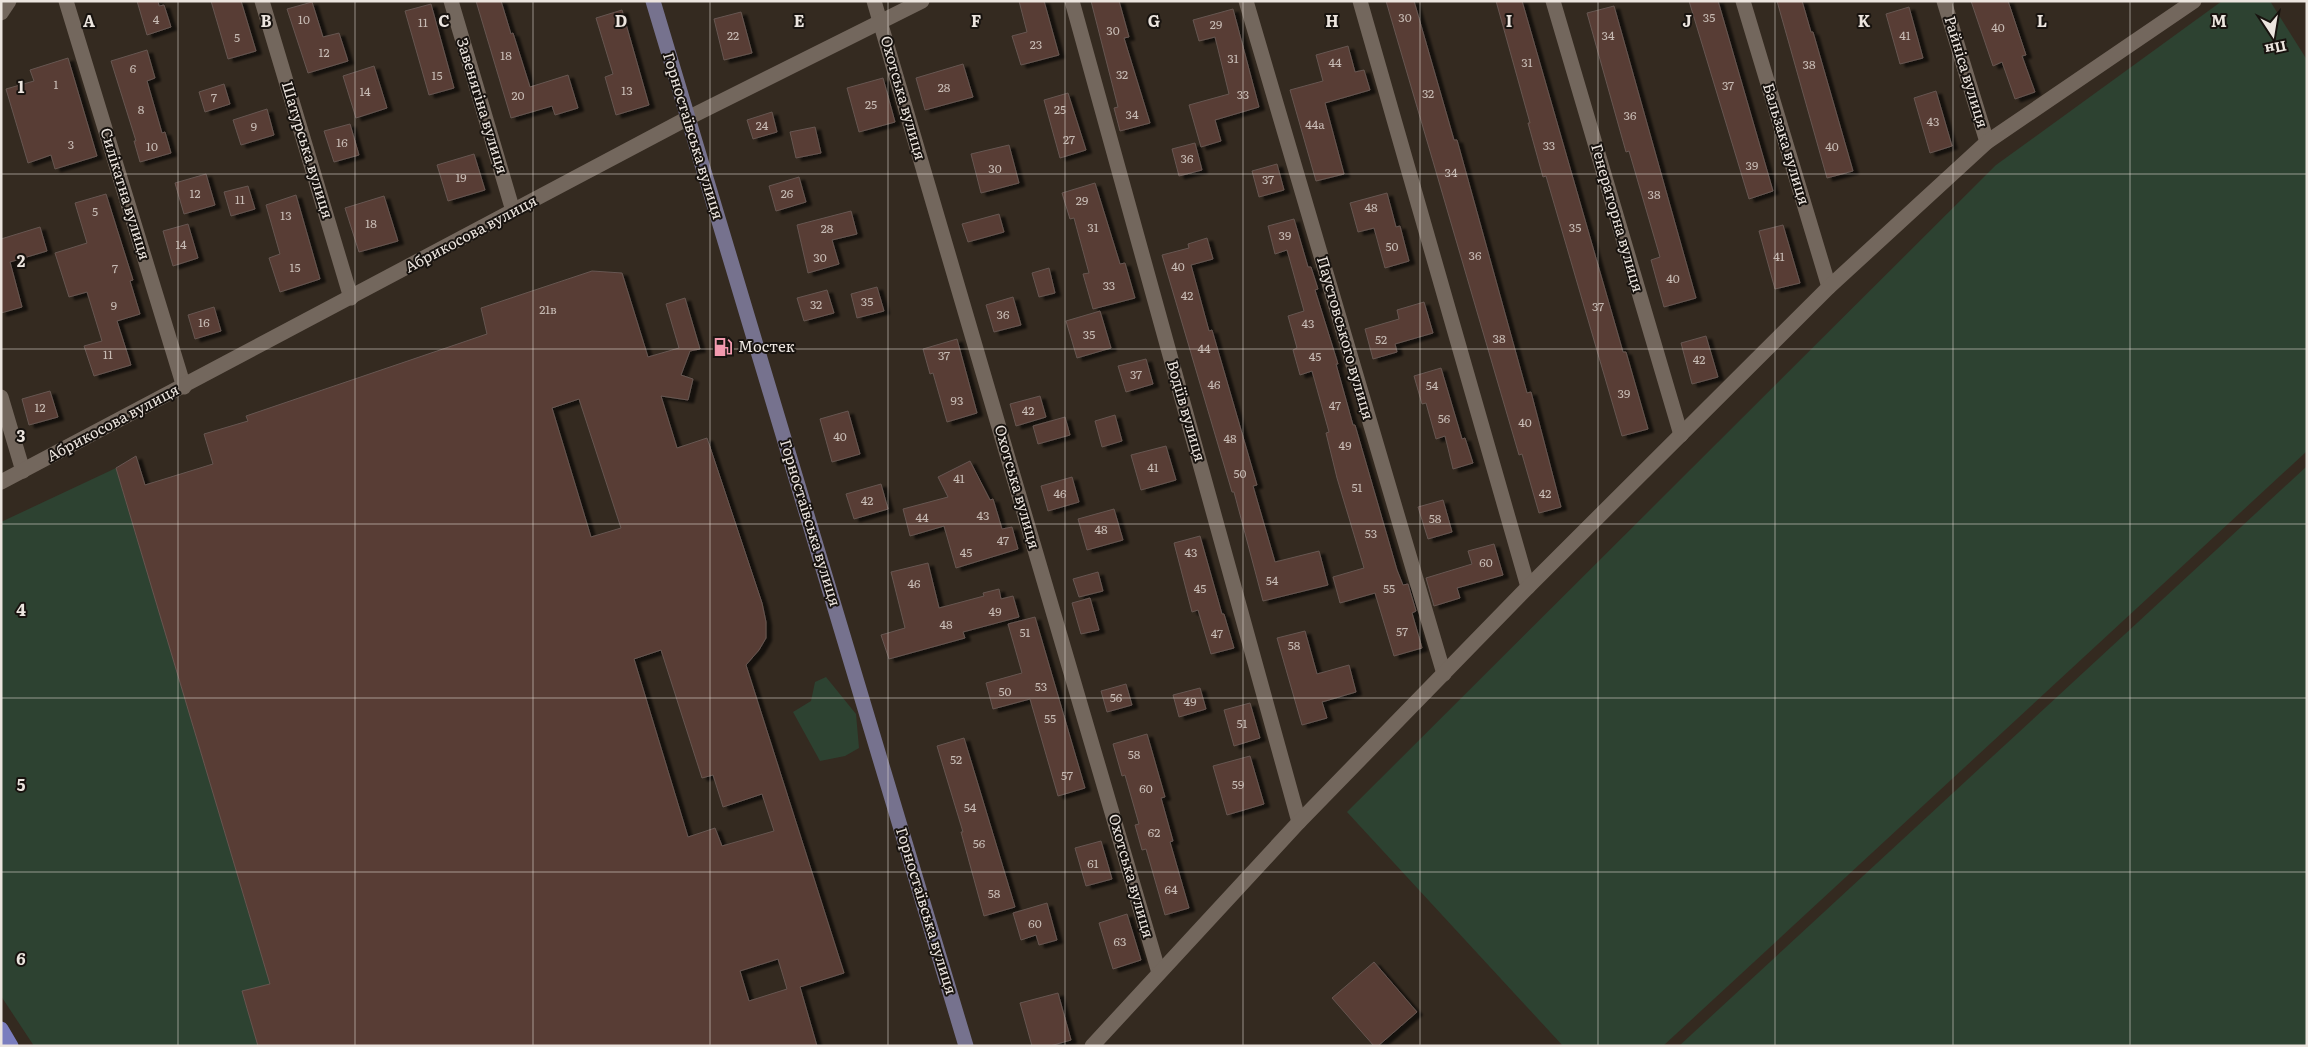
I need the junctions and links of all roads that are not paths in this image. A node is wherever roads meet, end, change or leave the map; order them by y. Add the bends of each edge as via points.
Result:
1 (9, 1) edge
2 (66, 1) edge
3 (262, 1) edge
4 (451, 1) edge
5 (653, 1) edge
6 (874, 1) edge
7 (922, 1) edge
8 (1072, 1) edge
9 (1246, 1) edge
10 (1360, 1) edge
11 (1553, 1) edge
12 (1743, 1) edge
13 (1944, 1) edge
14 (2194, 1) edge
15 (1, 13) edge
16 (881, 23) junction
17 (688, 118) junction
18 (1987, 142) junction
19 (513, 211) junction
20 (1829, 287) junction
21 (351, 298) junction
22 (184, 387) junction
23 (1, 398) edge
24 (1681, 435) junction
25 (23, 470) junction
26 (1, 482) edge
27 (1528, 587) junction
28 (1444, 674) junction
29 (1300, 822) junction
30 (1159, 972) junction
31 (1, 1030) edge
32 (11, 1046) edge
33 (966, 1046) edge
34 (1092, 1046) edge

1 - 15 street
2 - 22 street, Силікатна вулиця
3 - 21 street, Шатурська вулиця
4 - 19 street, Завенягіна вулиця
5 - 17 main road, Горностаївська вулиця
6 - 16 street, Охотська вулиця
7 - 16 street, Абрикосова вулиця
8 - 29 street, Водіїв вулиця
9 - 28 street, Паустовського вулиця
10 - 27 street
11 - 24 street, Генераторна вулиця
12 - 20 street, Бальзака вулиця
13 - 18 street, Райніса вулиця
14 - 18 street
16 - 17 street, Абрикосова вулиця
16 - 30 street, Охотська вулиця
17 - 19 street, Абрикосова вулиця
17 - 33 main road, Горностаївська вулиця
18 - 20 street
19 - 21 street, Абрикосова вулиця
20 - 24 street
21 - 22 street, Абрикосова вулиця
22 - 25 street, Абрикосова вулиця
23 - 25 street
24 - 27 street
25 - 26 street, Абрикосова вулиця
27 - 28 street
28 - 29 street
29 - 30 street
30 - 34 street
31 - 32 main road

